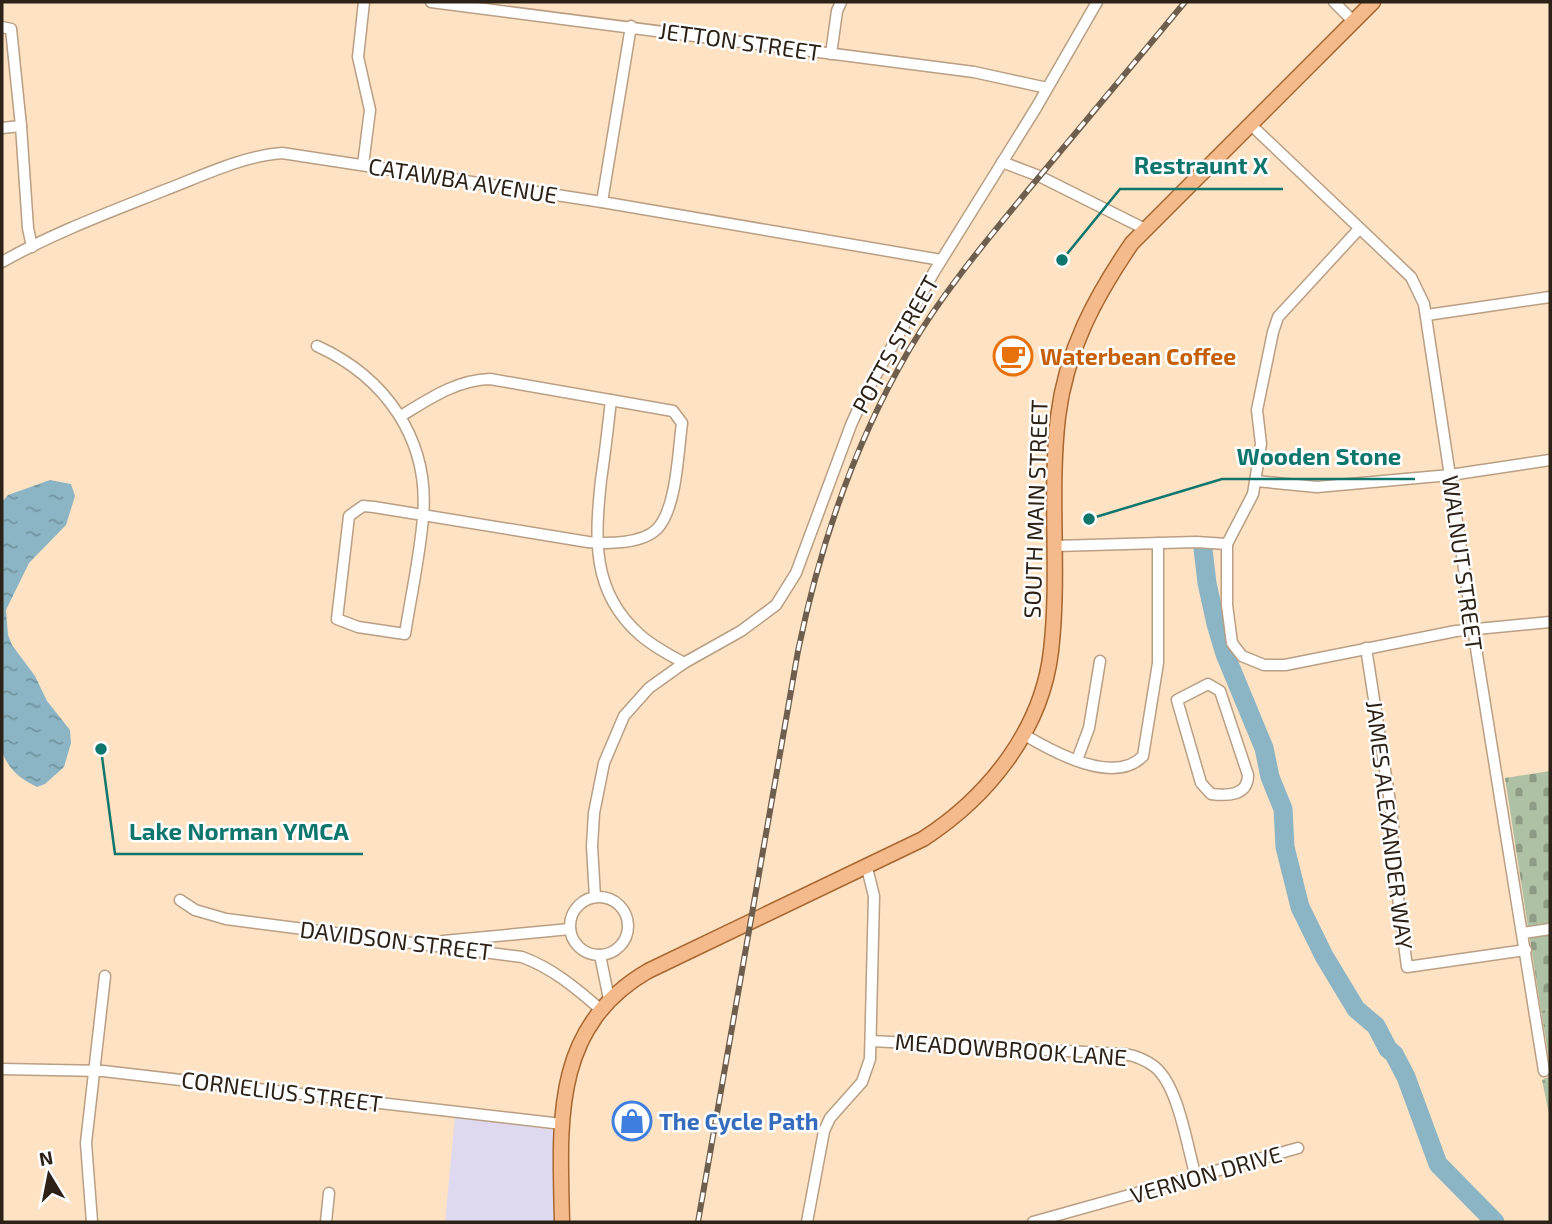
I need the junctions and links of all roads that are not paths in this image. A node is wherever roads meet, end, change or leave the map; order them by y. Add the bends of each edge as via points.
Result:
1 (364, 2) edge
2 (431, 2) edge
3 (841, 2) edge
4 (1097, 2) edge
5 (1334, 2) edge
6 (1373, 2) edge
7 (1352, 20) junction
8 (631, 26) junction
9 (2, 27) edge
10 (831, 54) junction
11 (1047, 88) junction
12 (1250, 124) junction
13 (21, 126) junction
14 (2, 128) edge
15 (1002, 162) junction
16 (363, 165) junction
17 (602, 202) junction
18 (1144, 229) junction
19 (1360, 229) junction
20 (33, 247) junction
21 (941, 260) junction
22 (2, 262) edge
23 (1550, 297) edge
24 (1427, 315) junction
25 (317, 346) dead end
26 (611, 400) junction
27 (401, 416) junction
28 (1550, 460) edge
29 (1450, 475) junction
30 (1255, 481) junction
31 (423, 515) junction
32 (596, 542) junction
33 (1158, 543) junction
34 (1227, 544) junction
35 (1055, 546) junction
36 (1550, 622) edge
37 (1473, 630) junction
38 (1366, 648) junction
39 (1100, 661) dead end
40 (684, 663) junction
41 (1153, 697) junction
42 (1177, 700) junction
43 (1023, 734) junction
44 (1077, 760) junction
45 (867, 868) junction
46 (595, 897) junction
47 (180, 900) dead end
48 (570, 929) junction
49 (1550, 929) edge
50 (1523, 933) junction
51 (419, 943) junction
52 (1526, 950) junction
53 (600, 955) junction
54 (105, 976) dead end
55 (604, 1004) junction
56 (872, 1041) junction
57 (2, 1069) edge
58 (94, 1071) junction
59 (1544, 1071) dead end
60 (562, 1124) junction
61 (1298, 1148) dead end
62 (1196, 1177) junction
63 (329, 1193) dead end
64 (92, 1222) edge
65 (326, 1222) edge
66 (562, 1222) edge
67 (807, 1222) edge
68 (1033, 1222) edge

1 - 16 street via 358,57 370,110
2 - 8 street, JETTON STREET
3 - 10 street
4 - 11 street, POTTS STREET
5 - 7 street
6 - 7 main road, SOUTH MAIN STREET
7 - 12 main road, SOUTH MAIN STREET
8 - 10 street, JETTON STREET
8 - 17 street
9 - 13 street via 11,29
10 - 11 street, JETTON STREET via 974,72
11 - 15 street, POTTS STREET
12 - 18 main road, SOUTH MAIN STREET
12 - 19 street, WALNUT STREET
13 - 14 street
13 - 20 street
15 - 18 street
15 - 21 street, POTTS STREET
16 - 17 street, CATAWBA AVENUE
16 - 20 street, CATAWBA AVENUE via 268,154 171,188
17 - 21 street, CATAWBA AVENUE
18 - 35 main road, SOUTH MAIN STREET via 1106,280 1072,354 1058,416
19 - 24 street, WALNUT STREET via 1411,278
19 - 30 street via 1278,317 1259,398 1261,444
20 - 22 street, CATAWBA AVENUE
21 - 40 street, POTTS STREET via 869,387 796,573 776,605
23 - 24 street
24 - 29 street, WALNUT STREET
25 - 27 street via 367,376
26 - 27 street via 481,379 451,388
26 - 32 street
26 - 32 street via 673,411 682,423 670,505 657,528 642,537
27 - 31 street via 421,467
28 - 29 street
29 - 30 street via 1317,487
29 - 37 street, WALNUT STREET
30 - 34 street
31 - 31 street via 363,506 349,516 337,619 405,634
31 - 32 street
32 - 40 street via 603,580 620,614 651,644
33 - 34 street
33 - 35 street
33 - 41 street via 1158,663
34 - 38 street via 1228,624 1232,643 1242,656 1264,665 1285,665
35 - 43 main road, SOUTH MAIN STREET via 1050,659
36 - 37 street
37 - 38 street
37 - 50 street, WALNUT STREET
38 - 52 street, JAMES ALEXANDER WAY via 1391,814 1407,967
39 - 44 street via 1089,728
40 - 46 street, POTTS STREET via 649,688 624,716 604,763 594,813
41 - 42 street
41 - 44 street via 1143,756 1135,765 1107,768
42 - 42 street via 1208,684 1220,691 1248,775 1244,789 1211,794 1201,783
43 - 44 street
43 - 45 main road, SOUTH MAIN STREET via 990,782 959,813 923,839
45 - 55 main road, SOUTH MAIN STREET via 637,977
45 - 56 street via 874,896
46 - 48 street via 576,908
46 - 53 street via 617,903 628,923 621,945
47 - 51 street, DAVIDSON STREET via 195,910 226,919
48 - 51 street
48 - 53 street via 583,951
49 - 50 street
50 - 52 street, WALNUT STREET
51 - 55 street, DAVIDSON STREET via 522,957
52 - 59 street, WALNUT STREET
53 - 55 street
54 - 58 street
55 - 60 main road, SOUTH MAIN STREET via 582,1037 569,1069
56 - 62 street, MEADOWBROOK LANE via 1125,1054 1145,1060 1167,1083
56 - 67 street via 862,1082 824,1131
57 - 58 street, CORNELIUS STREET
58 - 60 street, CORNELIUS STREET
58 - 64 street via 86,1143
60 - 66 main road, SOUTH MAIN STREET
61 - 62 street, VERNON DRIVE
62 - 68 street, VERNON DRIVE
63 - 65 street

